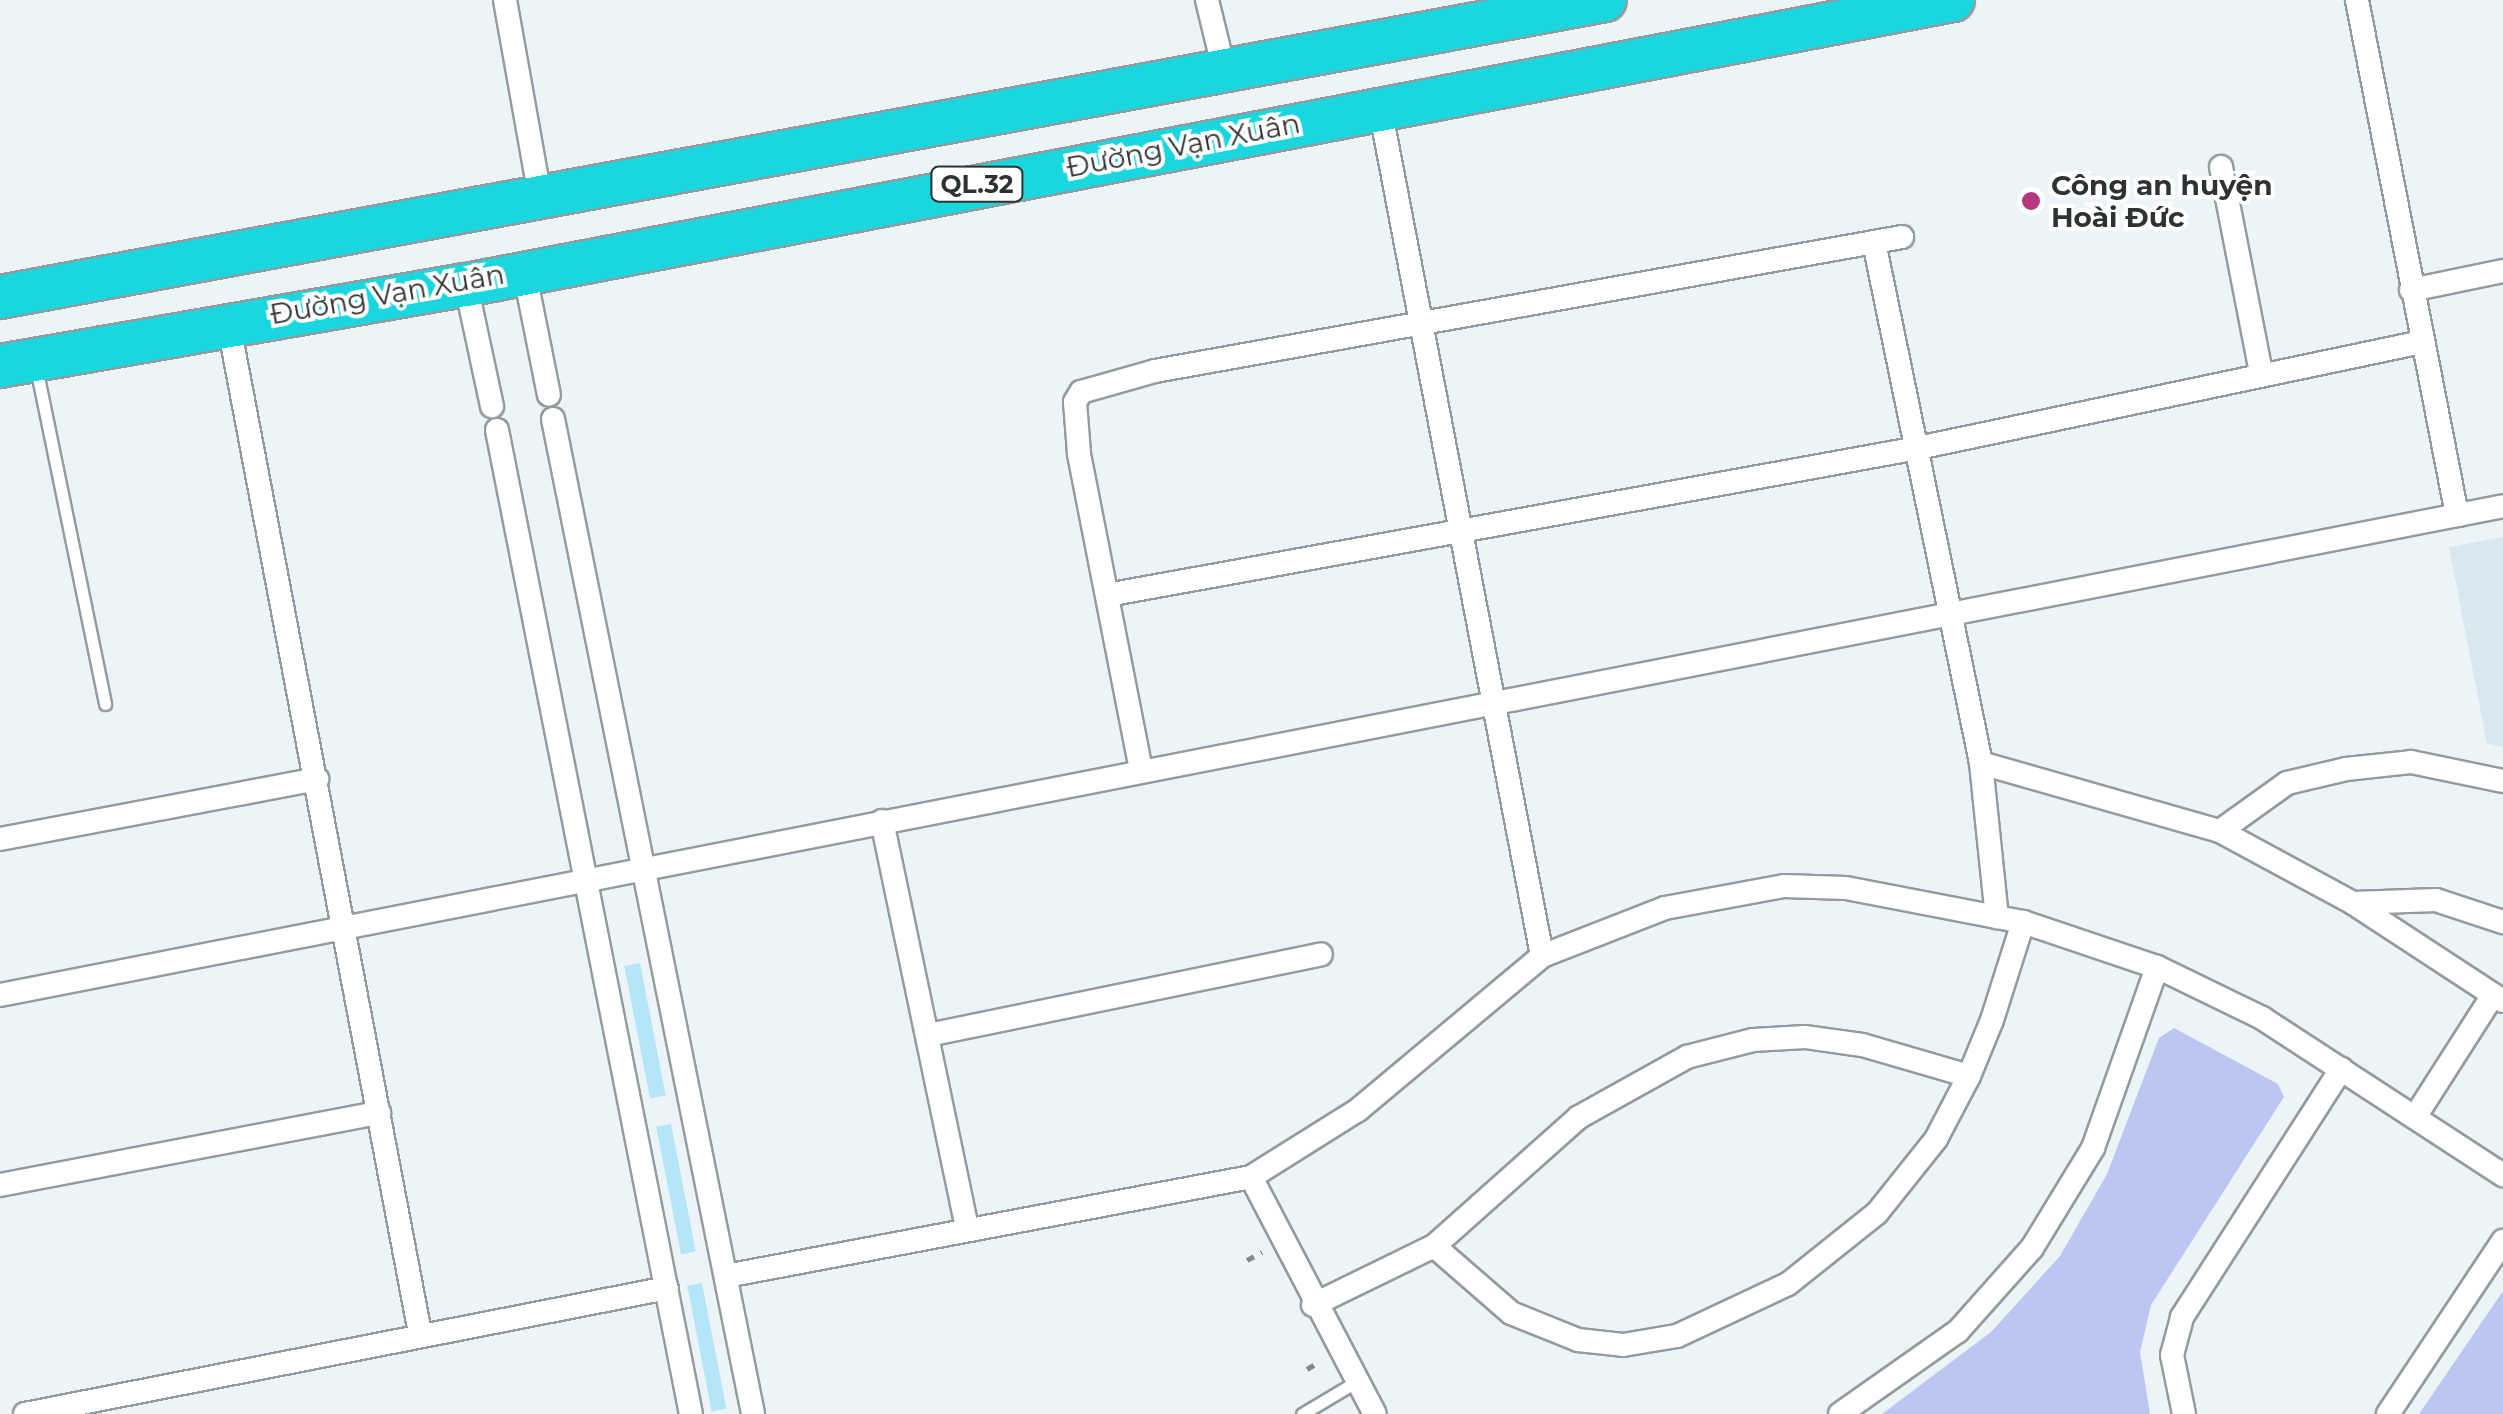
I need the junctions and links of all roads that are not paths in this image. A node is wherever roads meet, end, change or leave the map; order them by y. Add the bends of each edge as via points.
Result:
1 (505, 0) edge
2 (1207, 0) edge
3 (1606, 0) edge
4 (1953, 0) edge
5 (2357, 0) edge
6 (1791, 16) edge
7 (1225, 74) junction
8 (1380, 108) junction
9 (2221, 168) dead end
10 (541, 202) junction
11 (1902, 237) dead end
12 (1874, 242) junction
13 (524, 270) junction
14 (2503, 272) edge
15 (466, 284) junction
16 (2411, 290) junction
17 (0, 297) edge
18 (228, 321) junction
19 (1420, 324) junction
20 (2422, 342) junction
21 (17, 362) edge
22 (2261, 373) junction
23 (548, 395) dead end
24 (492, 406) dead end
25 (553, 419) dead end
26 (497, 430) dead end
27 (1918, 448) junction
28 (2503, 506) edge
29 (2457, 515) junction
30 (1458, 533) junction
31 (1107, 594) junction
32 (1950, 614) junction
33 (1491, 703) junction
34 (105, 704) dead end
35 (1981, 764) junction
36 (1141, 770) junction
37 (317, 779) junction
38 (2503, 781) edge
39 (882, 821) junction
40 (2220, 831) junction
41 (0, 838) edge
42 (640, 868) junction
43 (587, 879) junction
44 (2352, 903) junction
45 (1997, 917) junction
46 (2023, 922) junction
47 (2503, 922) edge
48 (345, 928) junction
49 (1321, 954) dead end
50 (1542, 956) junction
51 (2157, 967) junction
52 (0, 994) edge
53 (2498, 998) edge
54 (928, 1034) junction
55 (2341, 1069) junction
56 (1969, 1076) junction
57 (379, 1112) junction
58 (2414, 1117) junction
59 (2503, 1175) edge
60 (1251, 1177) junction
61 (0, 1186) edge
62 (968, 1228) junction
63 (2503, 1240) edge
64 (1434, 1246) junction
65 (726, 1276) junction
66 (666, 1288) junction
67 (1313, 1305) junction
68 (420, 1333) junction
69 (1354, 1383) junction
70 (25, 1414) edge
71 (691, 1414) edge
72 (753, 1414) edge
73 (1303, 1414) edge
74 (1375, 1414) edge
75 (1840, 1414) edge
76 (2184, 1414) edge
77 (2388, 1414) edge

1 - 10 street
2 - 7 street
3 - 7 highway, QL.32
4 - 6 highway, Đường Vạn Xuân / QL.32
5 - 16 street
6 - 8 highway, Đường Vạn Xuân / QL.32
7 - 10 highway, QL.32
8 - 13 highway, Đường Vạn Xuân / QL.32
8 - 19 street
9 - 22 street
10 - 17 highway, QL.32
11 - 12 street
12 - 19 street
12 - 27 street
13 - 15 highway, Đường Vạn Xuân / QL.32
13 - 23 street
14 - 16 street
15 - 18 highway, Đường Vạn Xuân / QL.32
15 - 24 street
16 - 20 street
18 - 21 highway, Đường Vạn Xuân / QL.32
18 - 37 street
19 - 30 street
19 - 31 street via 1155,371 1081,392 1075,402 1078,452
20 - 22 street
20 - 29 street
21 - 34 lane
22 - 27 street
25 - 42 street
26 - 43 street
27 - 30 street
27 - 32 street
28 - 29 street
29 - 32 street
30 - 31 street
30 - 33 street
31 - 36 street
32 - 33 street
32 - 35 street
33 - 36 street
33 - 50 street
35 - 40 street
35 - 45 street
36 - 39 street
37 - 41 street
37 - 48 street
38 - 40 street via 2411,762 2346,768 2287,784
39 - 42 street
39 - 54 street
40 - 44 street
42 - 43 street
42 - 65 street
43 - 48 street
43 - 66 street
44 - 47 street via 2436,900
44 - 53 street
45 - 46 street
45 - 50 street via 1846,888 1784,886 1665,908
46 - 51 street
46 - 56 street
48 - 52 street
48 - 57 street
49 - 54 street
50 - 60 street via 1358,1110
51 - 55 street via 2262,1018
51 - 75 street via 2092,1148 2032,1248 1958,1331
53 - 58 street
54 - 62 street
55 - 58 street
55 - 76 street via 2182,1318 2172,1355
56 - 64 street via 1862,1044 1805,1037 1753,1040 1687,1057 1579,1117
56 - 64 street via 1936,1139 1877,1213 1788,1284 1677,1336 1623,1345 1549,1333 1511,1312
57 - 61 street
57 - 68 street
58 - 59 street
60 - 62 street
60 - 67 street
62 - 65 street
63 - 77 street
64 - 67 street
65 - 72 street
66 - 68 street
66 - 71 street
67 - 69 street
68 - 70 street
69 - 73 lane
69 - 74 street

